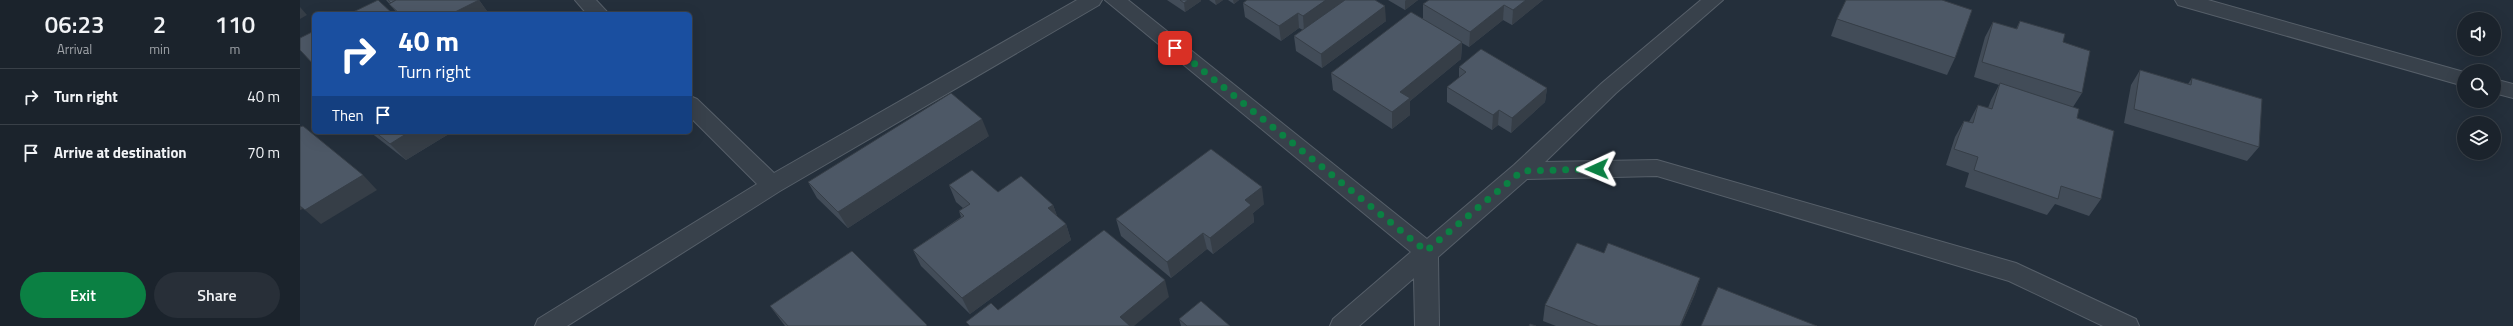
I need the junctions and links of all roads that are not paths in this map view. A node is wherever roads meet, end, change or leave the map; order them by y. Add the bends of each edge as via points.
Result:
1 (585, 0) edge
2 (1092, 0) edge
3 (1115, 0) edge
4 (1713, 0) edge
5 (2185, 0) edge
6 (597, 12) edge
7 (2457, 77) edge
8 (2501, 88) edge
9 (2513, 91) edge
10 (692, 106) edge
11 (1522, 171) junction
12 (772, 185) junction
13 (1426, 251) junction
14 (547, 326) edge
15 (1342, 326) edge
16 (1427, 326) edge
17 (2127, 326) edge

1 - 6 street
2 - 12 street
3 - 13 street
4 - 11 street via 1609,88
5 - 7 street
8 - 9 street
10 - 12 street
11 - 13 street
11 - 17 street via 1657,168 2016,273
12 - 14 street
13 - 15 street
13 - 16 street

